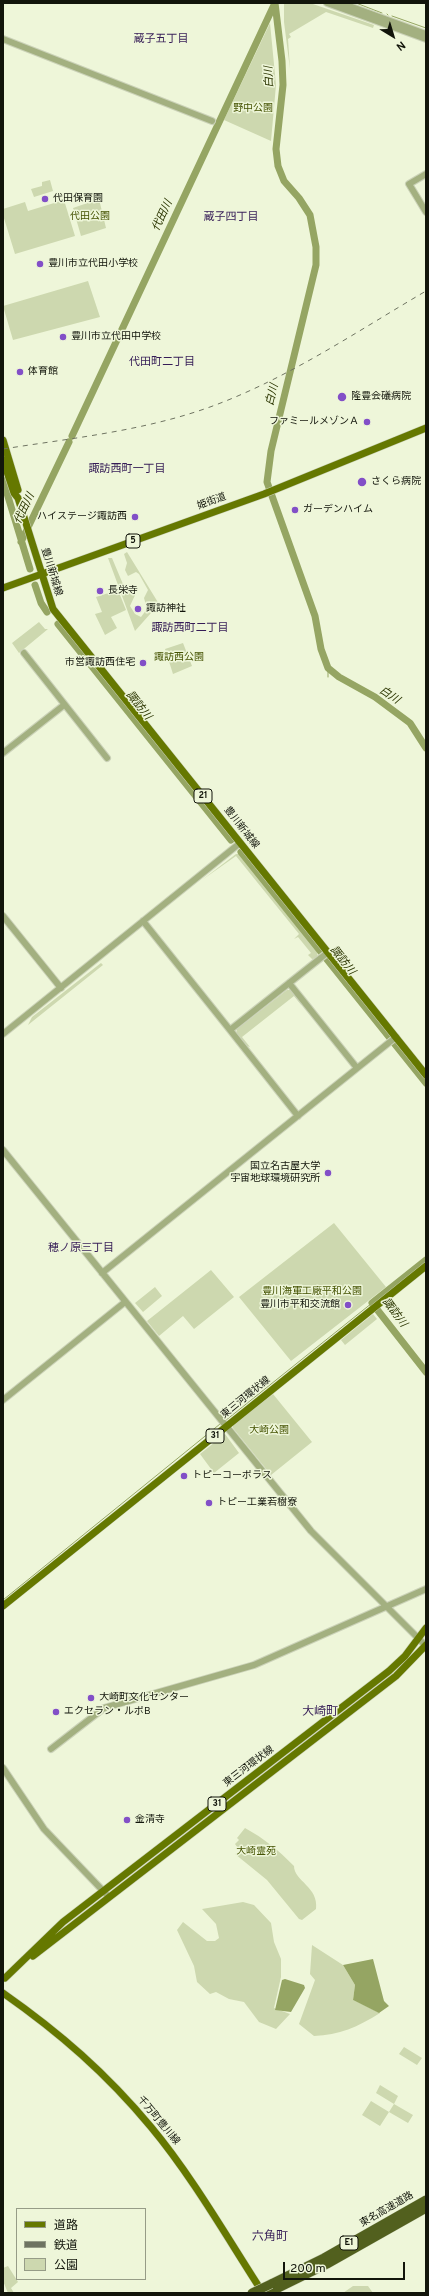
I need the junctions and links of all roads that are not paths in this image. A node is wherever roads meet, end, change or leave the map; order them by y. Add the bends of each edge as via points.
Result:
1 (327, 3) edge
2 (341, 3) edge
3 (345, 3) edge
4 (384, 15) dead end
5 (426, 34) edge
6 (426, 39) edge
7 (3, 40) edge
8 (212, 121) dead end
9 (426, 174) edge
10 (426, 212) edge
11 (426, 428) edge
12 (3, 440) edge
13 (3, 460) edge
14 (18, 498) junction
15 (41, 575) junction
16 (3, 588) edge
17 (24, 653) dead end
18 (64, 705) junction
19 (4, 750) edge
20 (107, 758) dead end
21 (240, 843) junction
22 (3, 916) edge
23 (143, 921) junction
24 (325, 955) junction
25 (289, 983) junction
26 (61, 988) junction
27 (230, 1030) junction
28 (3, 1034) edge
29 (393, 1040) junction
30 (357, 1068) junction
31 (426, 1075) edge
32 (298, 1116) junction
33 (3, 1150) edge
34 (426, 1266) edge
35 (102, 1273) junction
36 (125, 1302) junction
37 (3, 1400) edge
38 (226, 1428) junction
39 (426, 1589) edge
40 (3, 1606) edge
41 (387, 1606) junction
42 (426, 1628) edge
43 (419, 1639) junction
44 (426, 1646) edge
45 (51, 1749) dead end
46 (3, 1768) edge
47 (106, 1893) junction
48 (4, 1978) edge
49 (3, 1993) edge
50 (426, 2200) edge
51 (426, 2208) edge
52 (271, 2289) edge
53 (252, 2293) edge
54 (263, 2293) edge

1 - 6 street
2 - 5 street
3 - 4 street
7 - 8 street
9 - 10 street via 409,184
11 - 15 main road, 姫街道 / 5 via 264,494
12 - 14 main road, 豊川新城線 / 21
13 - 14 main road, 豊川新城線 / 21
14 - 15 main road, 豊川新城線 / 21
15 - 16 main road, 姫街道 / 5
15 - 21 main road, 豊川新城線 / 21 via 57,615
17 - 18 street
18 - 19 street
18 - 20 street
21 - 23 street
21 - 24 main road, 豊川新城線 / 21
22 - 26 street
23 - 26 street
23 - 27 street
24 - 25 street
24 - 29 main road, 豊川新城線 / 21
25 - 27 street
25 - 30 street
26 - 28 street
27 - 32 street
29 - 30 street
29 - 31 main road, 豊川新城線 / 21
30 - 32 street
32 - 35 street
33 - 35 street
34 - 38 main road, 東三河環状線 / 31
35 - 36 street
36 - 37 street
36 - 38 street
38 - 40 main road, 東三河環状線 / 31
38 - 41 street via 311,1531
39 - 41 street
41 - 43 street
41 - 45 street via 254,1665 104,1708
42 - 43 main road, 東三河環状線 / 31
43 - 44 street
43 - 47 main road, 東三河環状線 / 31 via 405,1656 379,1679
44 - 47 main road, 東三河環状線 / 31 via 396,1676
46 - 47 street via 44,1829
47 - 48 main road, 東三河環状線 / 31 via 54,1929
49 - 54 main road, 千万町豊川線 via 76,2049 107,2078 151,2128 171,2153
50 - 52 highway, 東名高速道路 / E1
51 - 52 highway, 東名高速道路 / E1 via 354,2249
52 - 53 highway, 東名高速道路 / E1, bridge

